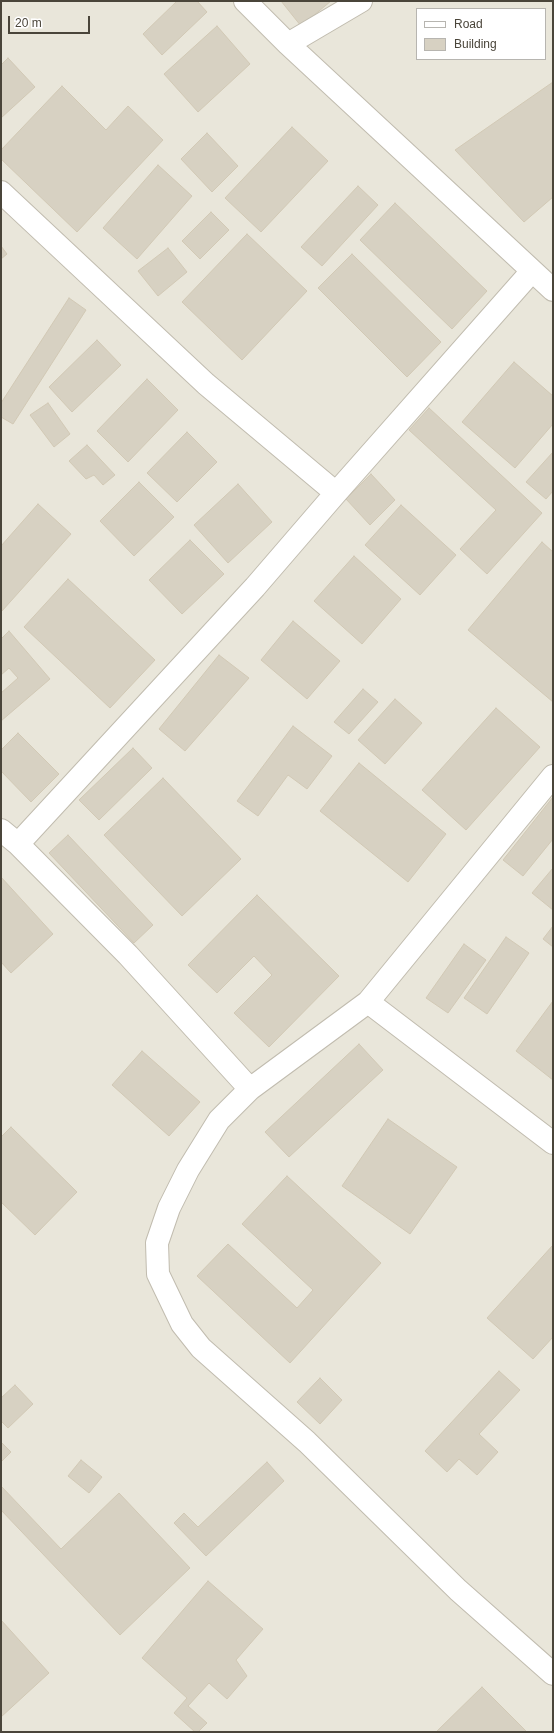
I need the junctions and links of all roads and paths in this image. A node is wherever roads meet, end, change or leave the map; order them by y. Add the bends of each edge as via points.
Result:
1 (244, 1) edge
2 (361, 1) edge
3 (288, 44) junction
4 (1, 192) edge
5 (532, 271) junction
6 (553, 290) edge
7 (336, 493) junction
8 (553, 776) edge
9 (1, 830) edge
10 (18, 844) junction
11 (368, 1002) junction
12 (250, 1089) junction
13 (553, 1143) edge
14 (553, 1674) edge

1 - 3 street
2 - 3 street
3 - 5 street
4 - 7 street via 206,384
5 - 6 street
5 - 7 street
7 - 10 street via 255,587
8 - 11 street
9 - 10 street
10 - 12 street via 128,955
11 - 12 street
11 - 13 street
12 - 14 street via 219,1120 188,1170 169,1208 157,1243 158,1274 182,1324 201,1348 307,1442 458,1590

